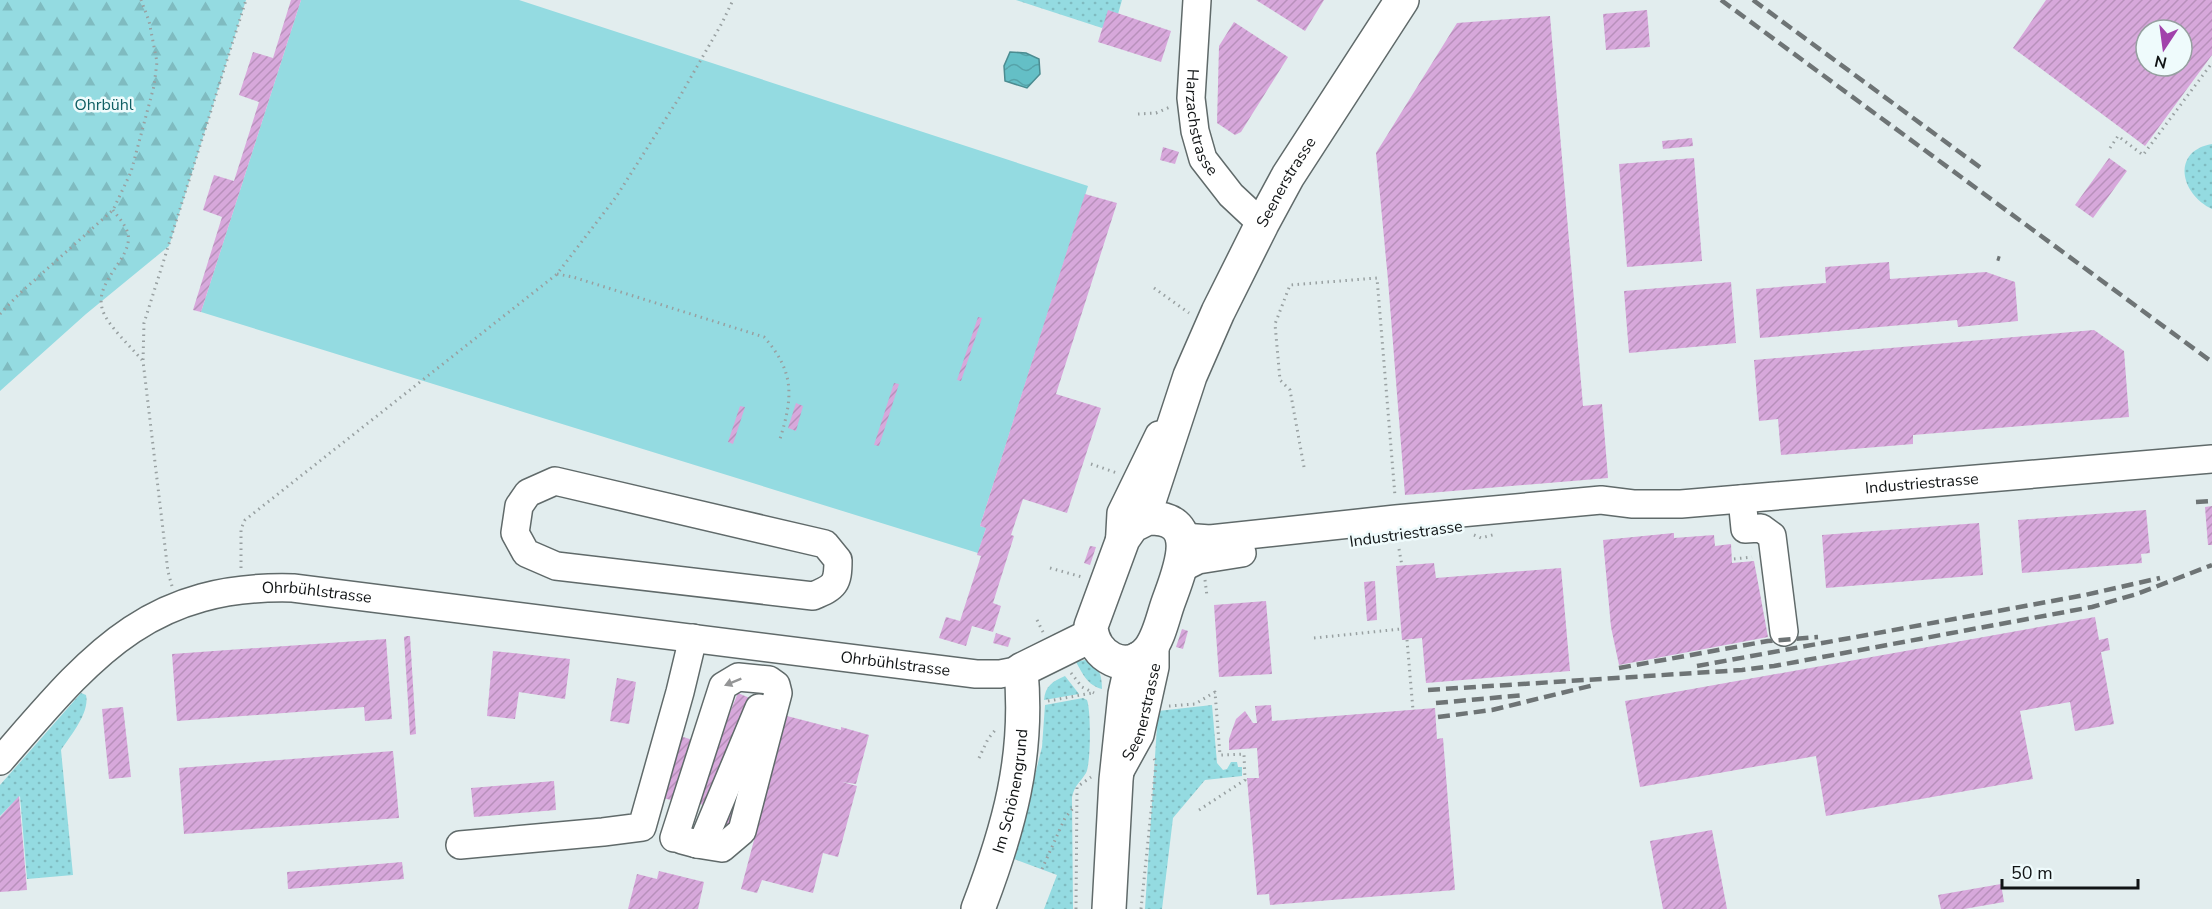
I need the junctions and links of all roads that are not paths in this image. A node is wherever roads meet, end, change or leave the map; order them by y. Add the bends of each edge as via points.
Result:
1 (1402, 0) edge
2 (1194, 1) edge
3 (1262, 224) junction
4 (1190, 376) junction
5 (2212, 459) edge
6 (1742, 499) junction
7 (1633, 504) junction
8 (1140, 521) junction
9 (1178, 531) junction
10 (1119, 550) junction
11 (838, 560) joint
12 (1191, 571) junction
13 (1784, 632) dead end
14 (693, 638) junction
15 (1098, 645) junction
16 (777, 648) junction
17 (1146, 650) junction
18 (1021, 670) junction
19 (769, 680) junction
20 (680, 692) junction
21 (717, 703) junction
22 (0, 761) edge
23 (1105, 777) junction
24 (642, 826) junction
25 (694, 842) junction
26 (459, 845) dead end
27 (978, 909) edge
28 (1109, 909) edge

1 - 3 main road, Seenerstrasse via 1288,176
2 - 3 street, Harzachstrasse via 1191,98 1203,159 1231,195
3 - 4 main road, Seenerstrasse
4 - 8 main road, Seenerstrasse
4 - 9 main road, Seenerstrasse via 1170,505
4 - 10 street, Seenerstrasse via 1121,513
5 - 6 street, Industriestrasse
6 - 7 street, Industriestrasse
6 - 13 street via 1745,529 1761,528 1772,536
7 - 9 street, Industriestrasse via 1601,500 1210,539
7 - 12 street, Industriestrasse via 1603,512 1212,556 1198,560
8 - 9 main road via 1156,518
8 - 10 main road, Seenerstrasse via 1127,532
9 - 12 main road, Seenerstrasse
10 - 15 main road, Seenerstrasse via 1093,618
11 - 11 street via 838,578 831,589 813,596 556,566 526,553 514,533 519,506 528,492 555,481 825,544
12 - 17 main road, Seenerstrasse
14 - 16 street, Ohrbühlstrasse
14 - 20 street
14 - 22 street, Ohrbühlstrasse via 292,588 214,595 177,605 106,647 77,673
15 - 17 main road, Seenerstrasse via 1121,662
15 - 18 main road, Ohrbühlstrasse
15 - 23 main road, Seenerstrasse
16 - 18 street, Ohrbühlstrasse via 976,674
16 - 19 street
17 - 23 main road, Seenerstrasse via 1129,676
18 - 27 main road, Im Schönengrund via 1025,705 1014,797
19 -> 21 street via 738,677 723,686
19 - 25 street via 705,837
19 - 25 street via 778,693 742,831 722,848
20 - 21 street
20 - 24 street
21 - 25 street
23 - 28 main road, Seenerstrasse
24 - 25 street via 650,833
24 - 26 street

